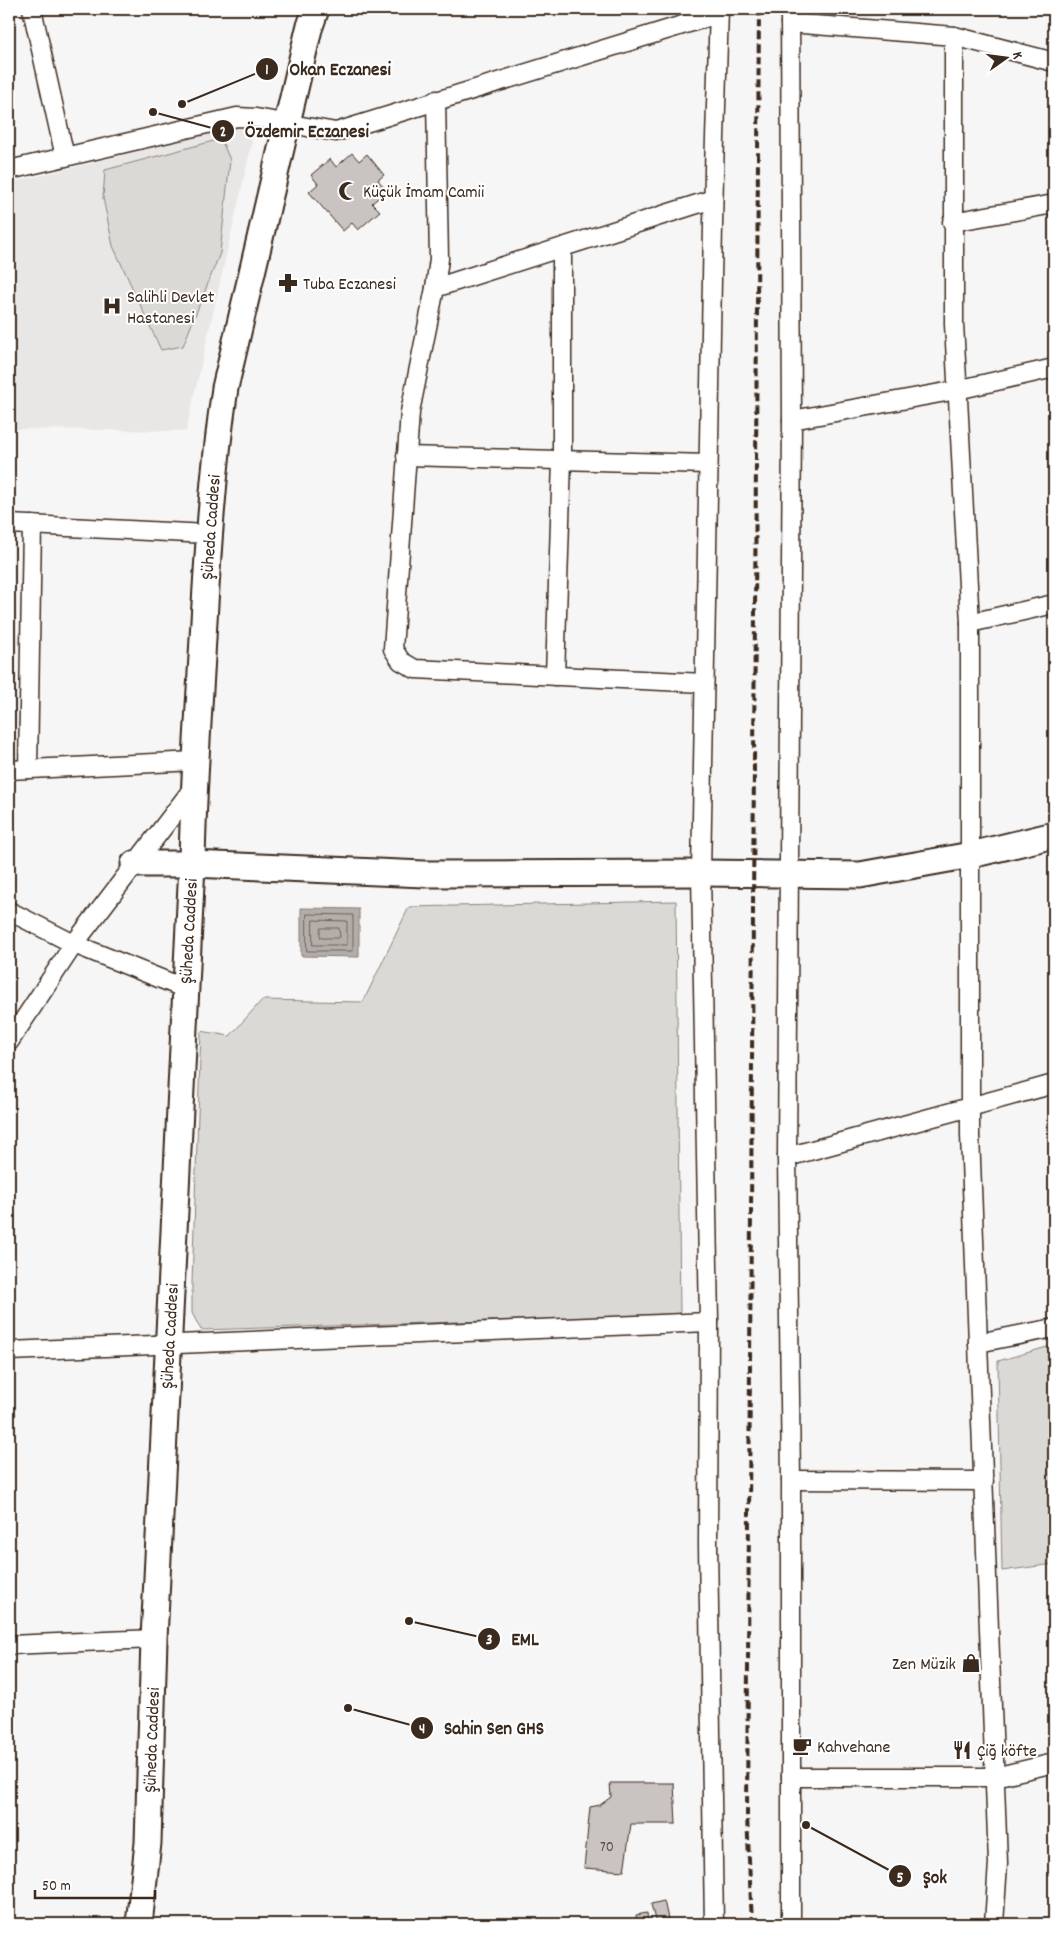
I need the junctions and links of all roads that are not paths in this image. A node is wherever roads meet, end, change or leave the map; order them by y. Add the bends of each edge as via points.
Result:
1 (32, 9) edge
2 (718, 11) edge
3 (312, 16) edge
4 (790, 16) edge
5 (954, 36) junction
6 (1054, 62) edge
7 (436, 100) junction
8 (287, 124) junction
9 (65, 157) junction
10 (9, 170) edge
11 (713, 199) junction
12 (1054, 204) edge
13 (952, 222) junction
14 (562, 248) junction
15 (435, 288) junction
16 (1054, 368) edge
17 (957, 390) junction
18 (792, 420) junction
19 (406, 456) junction
20 (562, 460) junction
21 (708, 464) junction
22 (9, 524) edge
23 (32, 525) junction
24 (208, 534) junction
25 (1054, 604) edge
26 (970, 623) junction
27 (555, 676) junction
28 (704, 683) junction
29 (196, 761) junction
30 (28, 769) junction
31 (9, 770) edge
32 (194, 787) junction
33 (1054, 835) edge
34 (970, 855) junction
35 (134, 864) junction
36 (192, 864) junction
37 (701, 873) junction
38 (788, 875) junction
39 (9, 911) edge
40 (74, 944) junction
41 (186, 989) junction
42 (9, 1042) edge
43 (1054, 1084) edge
44 (970, 1109) junction
45 (787, 1157) junction
46 (709, 1322) junction
47 (1054, 1328) edge
48 (978, 1342) junction
49 (168, 1344) junction
50 (9, 1351) edge
51 (790, 1480) junction
52 (984, 1481) junction
53 (154, 1639) junction
54 (9, 1645) edge
55 (1054, 1763) edge
56 (791, 1777) junction
57 (995, 1777) junction
58 (148, 1843) junction
59 (139, 1924) edge
60 (155, 1924) edge
61 (714, 1924) edge
62 (791, 1924) edge
63 (994, 1924) edge

1 - 9 street
2 - 7 street
2 - 11 street
3 - 8 main road, Şüheda Caddesi
4 - 5 street
4 - 18 street
5 - 6 street
5 - 13 street
7 - 8 street via 336,132
7 - 15 street via 439,259
8 - 9 street via 237,117
8 - 24 main road, Şüheda Caddesi via 225,388
9 - 10 street
11 - 14 street
11 - 21 street
12 - 13 street
13 - 17 street
14 - 15 street
14 - 20 street
15 - 19 street via 410,412
16 - 17 street
17 - 18 street
17 - 26 street
18 - 38 street
19 - 20 street
19 - 27 street via 393,649 400,661 415,669
20 - 21 street
20 - 27 street
21 - 28 street
22 - 23 street
23 - 24 street
23 - 30 street
24 - 29 main road, Şüheda Caddesi
25 - 26 street
26 - 34 street
27 - 28 street
28 - 37 street
29 - 30 street
29 - 32 main road, Şüheda Caddesi
30 - 31 street
32 - 35 street
32 - 36 main road, Şüheda Caddesi
33 - 34 main road
34 - 38 main road via 860,875
34 - 44 street
35 - 36 main road
35 - 40 street
36 - 37 main road via 424,874
36 - 41 main road, Şüheda Caddesi
37 - 38 main road
37 - 46 street
38 - 45 street
39 - 40 street
40 - 41 street
40 - 42 street
41 - 49 main road, Şüheda Caddesi
43 - 44 street
44 - 45 street
44 - 48 street
45 - 51 street
46 - 49 street
46 - 61 street via 708,1546
47 - 48 street
48 - 52 street
49 - 50 street
49 - 53 main road, Şüheda Caddesi
51 - 52 street
51 - 56 street
52 - 57 street
53 - 54 street
53 - 58 main road, Şüheda Caddesi
55 - 57 street
56 - 57 street
56 - 62 street
57 - 63 street via 998,1863
58 - 59 main road
58 - 60 main road

